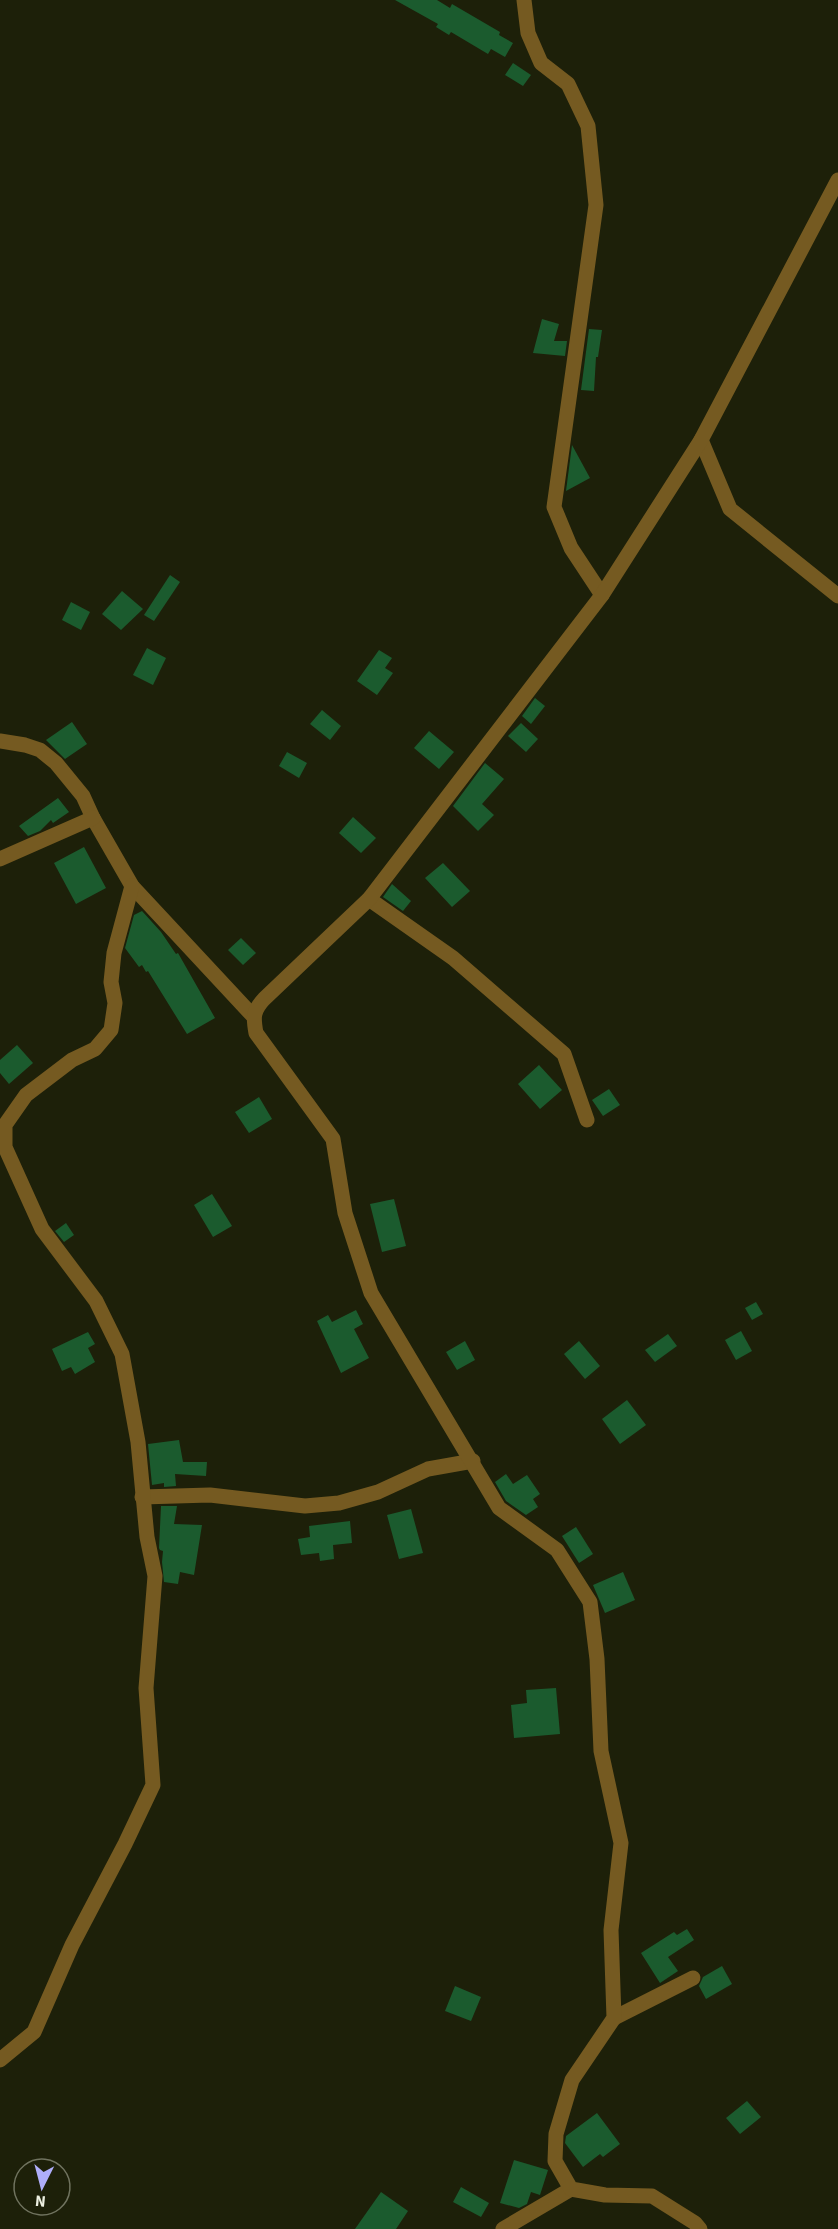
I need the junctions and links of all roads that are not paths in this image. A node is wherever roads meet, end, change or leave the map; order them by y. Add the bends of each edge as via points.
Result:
1 (524, 0) edge
2 (838, 181) edge
3 (701, 440) junction
4 (602, 595) junction
5 (838, 596) edge
6 (0, 741) edge
7 (93, 818) junction
8 (0, 859) edge
9 (132, 886) junction
10 (369, 899) junction
11 (253, 1016) junction
12 (587, 1120) dead end
13 (473, 1461) junction
14 (142, 1497) junction
15 (693, 1978) dead end
16 (614, 2018) junction
17 (0, 2060) edge
18 (571, 2189) junction
19 (503, 2229) edge
20 (700, 2229) edge

1 - 4 street via 528,33 541,63 568,84 588,126 596,205 554,507 571,548
2 - 3 street
3 - 4 street
3 - 5 street via 730,509
4 - 10 street
6 - 7 street via 40,750 56,763 83,795
7 - 8 street
7 - 9 street
9 - 11 street
9 - 14 street via 114,953 111,1030 95,1049 72,1060 26,1095 4,1125 5,1147 42,1229 96,1301 122,1354 138,1442
10 - 11 street via 260,1004
10 - 12 street via 453,958 564,1054
11 - 13 street via 256,1033 333,1139 345,1213 371,1293
13 - 14 street via 428,1469 378,1492 339,1503 305,1506 210,1495
13 - 16 street via 499,1508 557,1550 590,1602 601,1751 621,1843 612,1930
14 - 17 street via 155,1576 146,1688 153,1785 72,1946 34,2032
15 - 16 street
16 - 18 street via 572,2080 556,2134 555,2161
18 - 19 street
18 - 20 street via 605,2195 652,2196

